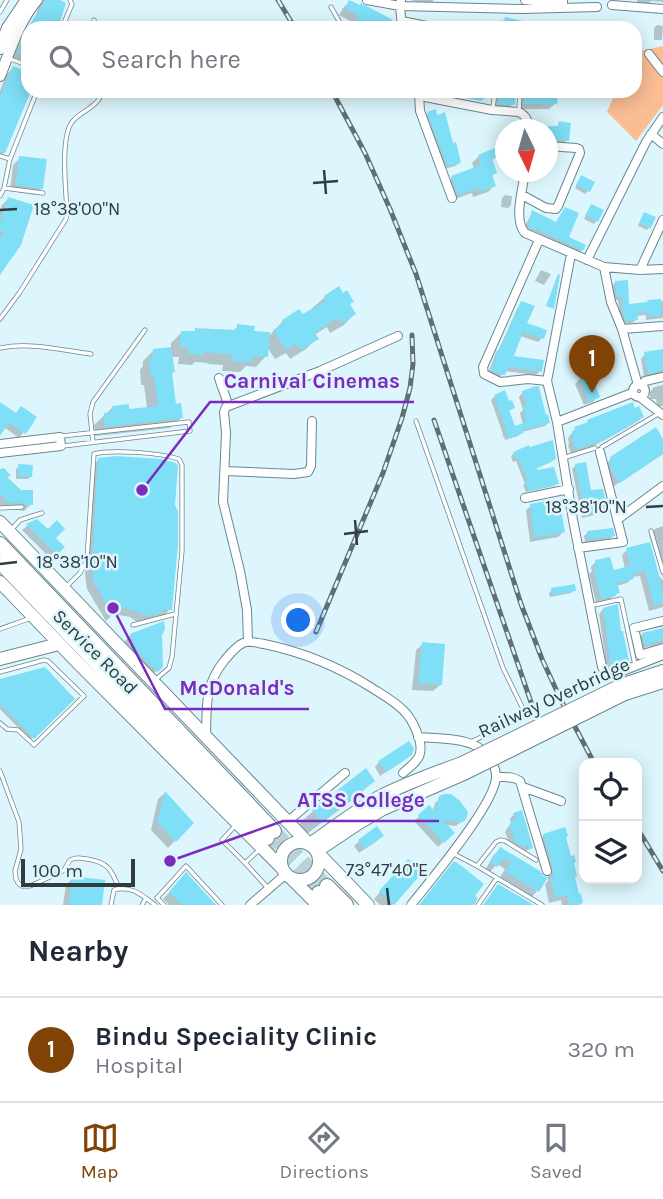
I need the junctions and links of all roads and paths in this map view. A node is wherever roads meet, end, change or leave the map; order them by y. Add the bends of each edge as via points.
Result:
1 (7, 0) edge
2 (20, 0) edge
3 (27, 0) edge
4 (37, 0) edge
5 (70, 0) edge
6 (367, 0) edge
7 (525, 0) edge
8 (563, 0) edge
9 (401, 3) edge
10 (511, 5) edge
11 (612, 5) dead end
12 (659, 6) edge
13 (331, 7) dead end
14 (597, 7) dead end
15 (0, 12) edge
16 (23, 21) edge
17 (65, 21) edge
18 (339, 21) edge
19 (402, 21) edge
20 (21, 24) edge
21 (0, 35) edge
22 (4, 53) edge
23 (649, 54) dead end
24 (21, 62) edge
25 (663, 72) edge
26 (0, 76) edge
27 (34, 98) edge
28 (100, 98) edge
29 (419, 98) edge
30 (440, 98) edge
31 (494, 98) edge
32 (520, 98) edge
33 (492, 110) junction
34 (519, 112) junction
35 (663, 117) edge
36 (526, 119) edge
37 (651, 134) junction
38 (663, 144) edge
39 (558, 147) edge
40 (0, 156) edge
41 (10, 159) junction
42 (524, 182) edge
43 (4, 188) junction
44 (43, 193) dead end
45 (522, 195) junction
46 (0, 196) edge
47 (452, 198) dead end
48 (663, 220) edge
49 (539, 240) junction
50 (570, 254) junction
51 (587, 260) junction
52 (604, 267) junction
53 (663, 269) edge
54 (640, 270) junction
55 (0, 319) edge
56 (663, 326) edge
57 (622, 329) junction
58 (145, 330) dead end
59 (398, 336) dead end
60 (0, 348) edge
61 (91, 354) dead end
62 (663, 377) edge
63 (219, 378) dead end
64 (547, 381) junction
65 (638, 390) junction
66 (228, 406) junction
67 (661, 414) edge
68 (312, 421) dead end
69 (416, 421) dead end
70 (557, 422) junction
71 (92, 433) junction
72 (61, 441) junction
73 (93, 442) junction
74 (0, 444) edge
75 (599, 449) junction
76 (0, 453) edge
77 (564, 458) junction
78 (225, 471) junction
79 (663, 486) edge
80 (569, 489) junction
81 (525, 498) dead end
82 (22, 506) dead end
83 (0, 508) edge
84 (42, 513) dead end
85 (617, 520) junction
86 (0, 522) edge
87 (651, 531) dead end
88 (3, 541) edge
89 (578, 548) junction
90 (0, 562) edge
91 (663, 572) edge
92 (0, 582) edge
93 (64, 589) junction
94 (590, 606) junction
95 (176, 614) junction
96 (34, 617) junction
97 (663, 621) edge
98 (133, 625) dead end
99 (0, 629) edge
100 (248, 642) junction
101 (59, 643) junction
102 (663, 651) edge
103 (0, 659) edge
104 (635, 665) junction
105 (663, 671) edge
106 (0, 673) edge
107 (153, 682) junction
108 (663, 682) edge
109 (623, 690) junction
110 (0, 723) edge
111 (206, 737) junction
112 (418, 737) junction
113 (469, 743) junction
114 (0, 771) edge
115 (345, 773) dead end
116 (402, 773) dead end
117 (496, 777) junction
118 (523, 786) junction
119 (561, 801) dead end
120 (287, 822) junction
121 (237, 823) junction
122 (268, 839) junction
123 (313, 848) junction
124 (452, 853) junction
125 (536, 860) dead end
126 (244, 863) junction
127 (477, 866) junction
128 (547, 871) dead end
129 (287, 874) junction
130 (497, 878) junction
131 (119, 888) junction
132 (269, 889) junction
133 (321, 895) edge
134 (146, 898) junction
135 (111, 905) edge
136 (142, 905) edge
137 (155, 905) edge
138 (164, 905) edge
139 (222, 905) edge
140 (250, 905) edge
141 (331, 905) edge
142 (346, 905) edge
143 (368, 905) edge
144 (411, 905) edge
145 (478, 905) edge
146 (542, 905) edge

1 - 15 lane
2 - 21 main road
3 - 22 main road via 8,28
4 - 16 street
5 - 17 lane
6 - 9 street
7 - 8 street
9 - 10 street
9 - 19 street
10 - 14 street
11 - 12 street
13 - 18 lane
20 - 22 street
22 - 24 lane
22 - 26 street
23 - 25 street
27 - 41 lane
28 - 55 lane via 72,121 67,132 66,219
29 - 47 street
30 - 33 street
31 - 33 lane
32 - 34 lane
33 - 34 street
34 - 36 street
35 - 37 street
37 - 38 street
37 - 51 street
39 - 45 street via 576,148 580,153 558,206 546,208
40 - 41 lane
41 - 43 lane
42 - 45 street
43 - 44 lane
43 - 46 lane
45 - 49 street via 521,229
48 - 54 street
49 - 50 street
49 - 64 street via 483,367 484,374 500,382
50 - 51 street
50 - 64 street
51 - 52 street
52 - 54 street
52 - 57 street
53 - 54 street
56 - 57 street
57 - 65 street
58 - 71 lane via 93,402
59 - 66 street
60 - 61 lane via 31,345
62 - 65 street via 645,381
63 - 66 street
64 - 70 street
65 - 67 street
65 - 70 street
66 - 78 street via 224,412
67 - 75 lane
68 - 78 street via 307,472
69 - 113 lane via 503,668 526,715
70 - 77 street
71 - 72 lane
71 - 73 lane
71 - 73 lane via 189,422 190,431
72 - 73 lane
72 - 74 street
72 - 76 street
75 - 77 lane
75 - 85 street
77 - 80 street
78 - 100 street via 223,502 240,570
79 - 85 street
80 - 81 street
80 - 89 street
82 - 83 lane
84 - 88 lane via 20,520
85 - 89 street via 623,542
86 - 88 main road, Service Road
87 - 91 lane
88 - 93 main road, Service Road
88 - 122 highway
89 - 94 street
90 - 122 highway
92 - 96 main road, Service Road
93 - 95 lane via 87,559 94,454 176,458 182,465 183,528
93 - 107 main road, Service Road
94 - 104 lane via 621,599
94 - 104 street via 604,671 615,674
95 - 98 lane
95 - 107 lane via 169,668
96 - 99 lane
96 - 101 main road, Service Road
97 - 102 street via 634,628 640,655
100 - 111 street via 230,653 212,678
100 - 112 street via 281,648 347,673 403,710
101 - 103 main road
101 - 121 main road, Service Road
102 - 104 street
105 - 109 main road, Railway Overbridge
106 - 110 lane via 48,661 84,696 34,745 18,730
107 - 111 main road, Service Road
108 - 109 main road, Railway Overbridge
109 - 123 main road, Railway Overbridge, bridge via 464,768 404,785 354,813
111 - 120 main road, Service Road
112 - 113 street
112 - 116 street via 420,754
113 - 117 street via 487,755
114 - 131 lane via 19,822 18,883 30,886 64,870 78,857 106,865
115 - 120 street
117 - 118 street via 516,778
117 - 124 street via 490,798
118 - 119 street
118 - 128 street
120 - 123 main road, Service Road
121 - 122 main road, Service Road
121 - 126 lane via 222,840
122 - 126 lane
122 - 129 main road, Service Road
123 - 129 main road via 319,865 314,874 304,880
123 - 129 main road via 296,842 286,847 281,857
123 - 143 main road, Service Road
124 - 127 lane
124 - 144 street
125 - 127 lane via 500,840
126 - 132 lane
127 - 130 lane
129 - 132 street
129 - 133 main road, Service Road
130 - 145 lane
130 - 146 lane
131 - 134 lane
131 - 135 lane via 113,892
132 - 140 street
133 - 141 highway
133 - 142 highway
134 - 136 lane
134 - 137 lane
138 - 139 lane via 157,898 186,866

